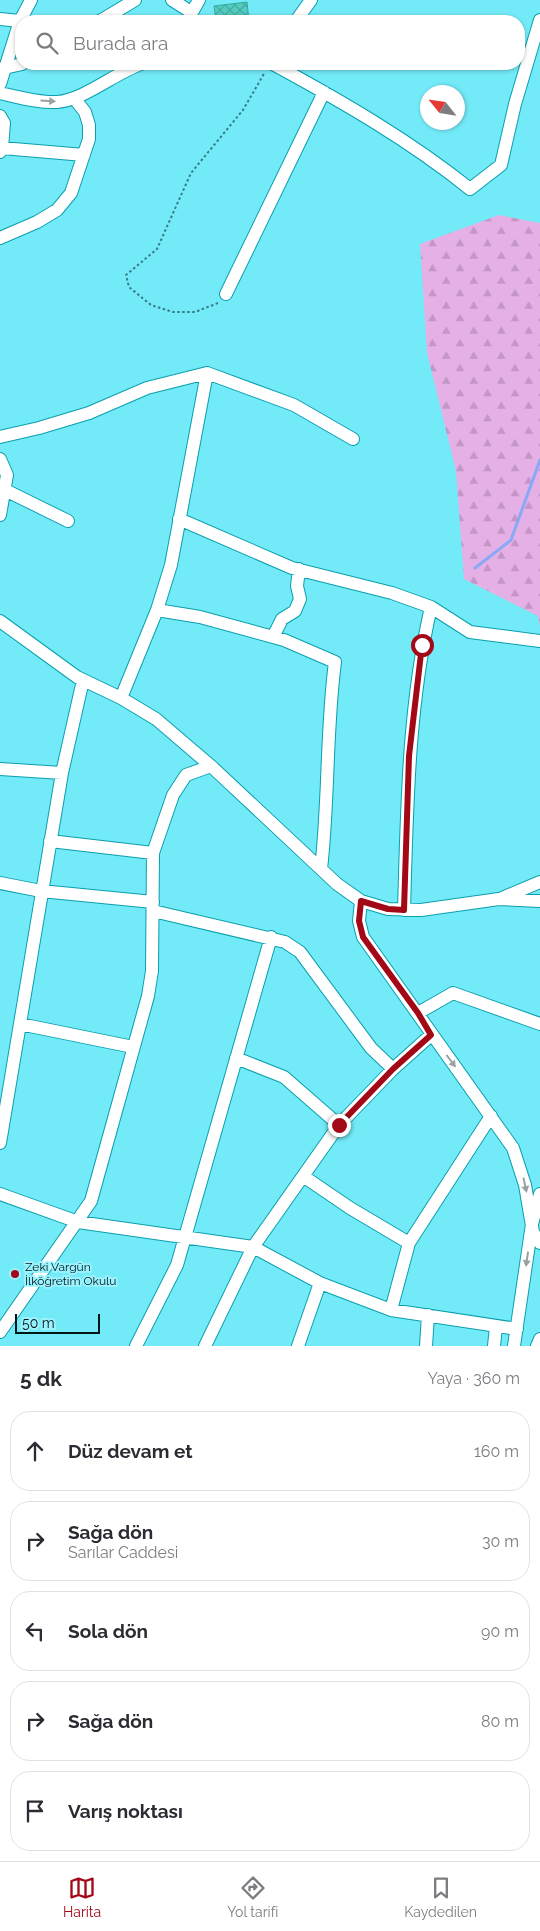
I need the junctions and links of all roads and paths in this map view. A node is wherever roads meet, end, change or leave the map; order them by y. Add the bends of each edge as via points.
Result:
1 (31, 0) edge
2 (135, 0) edge
3 (172, 0) edge
4 (199, 0) edge
5 (312, 0) edge
6 (23, 15) edge
7 (110, 15) edge
8 (187, 15) edge
9 (190, 15) edge
10 (301, 15) edge
11 (0, 19) edge
12 (15, 20) edge
13 (540, 20) edge
14 (15, 34) edge
15 (15, 66) edge
16 (2, 69) edge
17 (129, 70) edge
18 (268, 70) edge
19 (274, 70) edge
20 (0, 84) edge
21 (324, 92) junction
22 (0, 93) edge
23 (74, 98) junction
24 (0, 116) edge
25 (1, 150) edge
26 (84, 156) junction
27 (0, 238) edge
28 (226, 294) joint
29 (207, 373) junction
30 (0, 437) edge
31 (353, 439) dead end
32 (0, 459) edge
33 (5, 490) junction
34 (0, 515) edge
35 (178, 519) junction
36 (68, 521) dead end
37 (299, 570) junction
38 (431, 607) junction
39 (157, 610) junction
40 (0, 622) edge
41 (273, 637) junction
42 (540, 641) edge
43 (83, 680) junction
44 (121, 698) junction
45 (211, 766) junction
46 (0, 769) edge
47 (62, 773) junction
48 (50, 841) junction
49 (154, 853) junction
50 (321, 869) junction
51 (540, 882) edge
52 (0, 884) edge
53 (41, 891) junction
54 (499, 899) junction
55 (361, 901) junction
56 (540, 902) edge
57 (153, 906) junction
58 (404, 910) junction
59 (271, 937) junction
60 (418, 1013) junction
61 (20, 1024) junction
62 (540, 1024) edge
63 (431, 1035) junction
64 (133, 1047) junction
65 (236, 1058) junction
66 (393, 1069) junction
67 (2, 1114) edge
68 (491, 1116) junction
69 (339, 1125) junction
70 (0, 1143) edge
71 (302, 1176) junction
72 (0, 1194) edge
73 (540, 1194) edge
74 (78, 1222) junction
75 (532, 1224) junction
76 (184, 1236) junction
77 (409, 1243) junction
78 (540, 1243) edge
79 (253, 1247) junction
80 (320, 1283) junction
81 (391, 1310) junction
82 (428, 1315) junction
83 (496, 1327) junction
84 (517, 1329) junction
85 (0, 1332) edge
86 (540, 1339) edge
87 (136, 1346) edge
88 (205, 1346) edge
89 (298, 1346) edge
90 (426, 1346) edge
91 (494, 1346) edge
92 (514, 1346) edge
93 (538, 1346) edge

1 - 6 street
2 - 7 street
3 - 8 street
4 - 9 street
5 - 10 street
11 - 12 street
13 - 21 street via 501,164 470,189 440,165
14 - 16 street
15 - 16 street
16 - 20 street
17 - 23 street
18 - 28 path via 243,110 191,173 157,249 126,275 128,287 152,305 173,312 195,312 216,304
19 - 21 street
21 - 28 street
22 -> 23 street via 58,102
23 - 26 street via 85,112 89,125
24 - 25 street via 4,123
25 - 26 street
26 - 27 street via 70,193 57,210
29 - 30 street via 147,388 80,416
29 - 31 street via 294,405
29 - 35 street
32 - 33 street via 7,475
33 - 34 street
33 - 36 street
35 - 37 street
35 - 39 street via 171,565
37 - 38 street via 392,592
37 - 41 street via 297,586 300,599 295,611 282,619
38 - 42 street via 470,632
38 - 58 street via 422,645 409,756
39 - 41 street via 200,617
39 - 44 street
40 - 43 street
41 - 50 street via 335,662
43 - 44 street
43 - 47 street
44 - 45 street via 156,719
45 - 49 street via 186,775 161,825
45 - 50 street
46 - 47 street
47 - 48 street
48 - 49 street
48 - 53 street
49 - 57 street
50 - 55 street
51 - 54 street
52 - 53 street
53 - 57 street
53 - 61 street
54 - 56 street
54 - 58 street
55 - 58 street
55 - 60 street via 359,921 363,937
57 - 59 street
57 - 64 street via 152,971
59 - 65 street
59 - 66 street via 300,952 372,1048
60 - 62 street via 453,992
60 - 63 street
61 - 64 street
61 - 67 street
63 - 66 street
63 -> 68 street
64 - 74 street via 91,1200
65 - 69 street via 284,1077
65 - 76 street
66 - 69 street
67 - 70 street
68 -> 75 street via 512,1148 523,1176
68 - 77 street
69 - 71 street
71 - 77 street
71 - 79 street
72 - 74 street
73 - 75 street
74 - 76 street
74 - 85 street
75 - 78 street
75 -> 84 street
76 - 79 street
76 - 87 street via 177,1265
77 - 81 street
79 - 80 street
79 - 88 street
80 - 81 street
80 - 89 street
81 - 82 street
82 - 83 street
82 - 90 street
83 - 84 street
83 - 91 street
84 - 92 street
86 - 93 street

